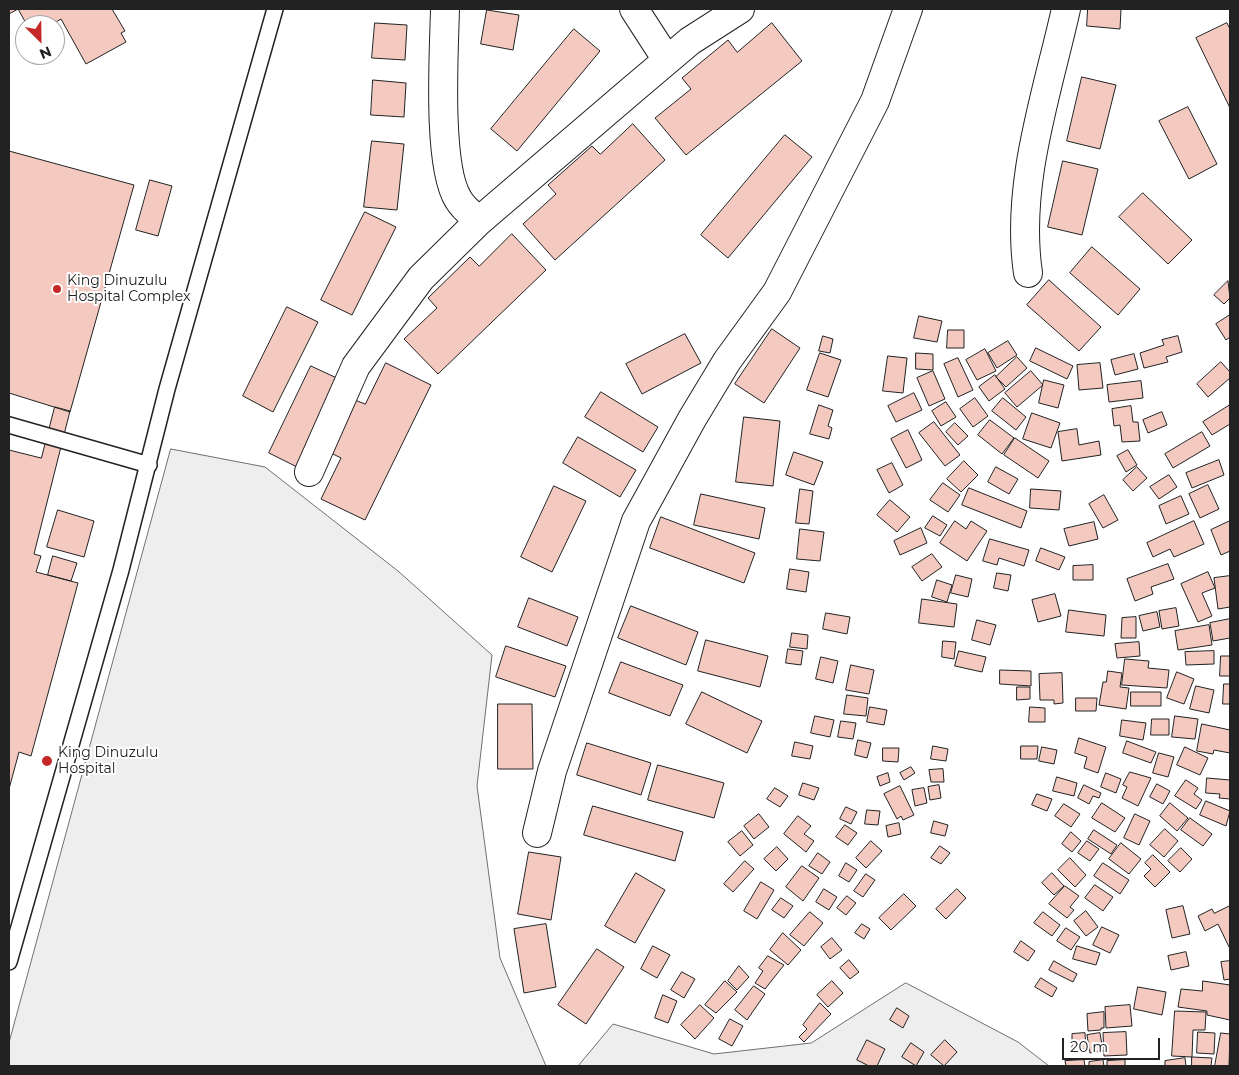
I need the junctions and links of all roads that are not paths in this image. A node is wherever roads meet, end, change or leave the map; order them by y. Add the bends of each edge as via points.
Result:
1 (275, 9) edge
2 (445, 9) edge
3 (634, 9) edge
4 (740, 9) edge
5 (908, 9) edge
6 (1066, 9) edge
7 (667, 60) junction
8 (479, 221) junction
9 (1028, 273) dead end
10 (9, 425) edge
11 (148, 465) junction
12 (310, 472) dead end
13 (536, 833) dead end
14 (9, 962) edge

1 - 11 lane
2 - 8 street via 444,136 450,179 457,199
3 - 7 street
4 - 7 street
5 - 13 street via 875,101 777,292 727,361 636,521 552,771
6 - 9 street via 1031,170 1024,244
7 - 8 street
8 - 12 street via 421,278 356,366
10 - 11 lane
11 - 14 lane

